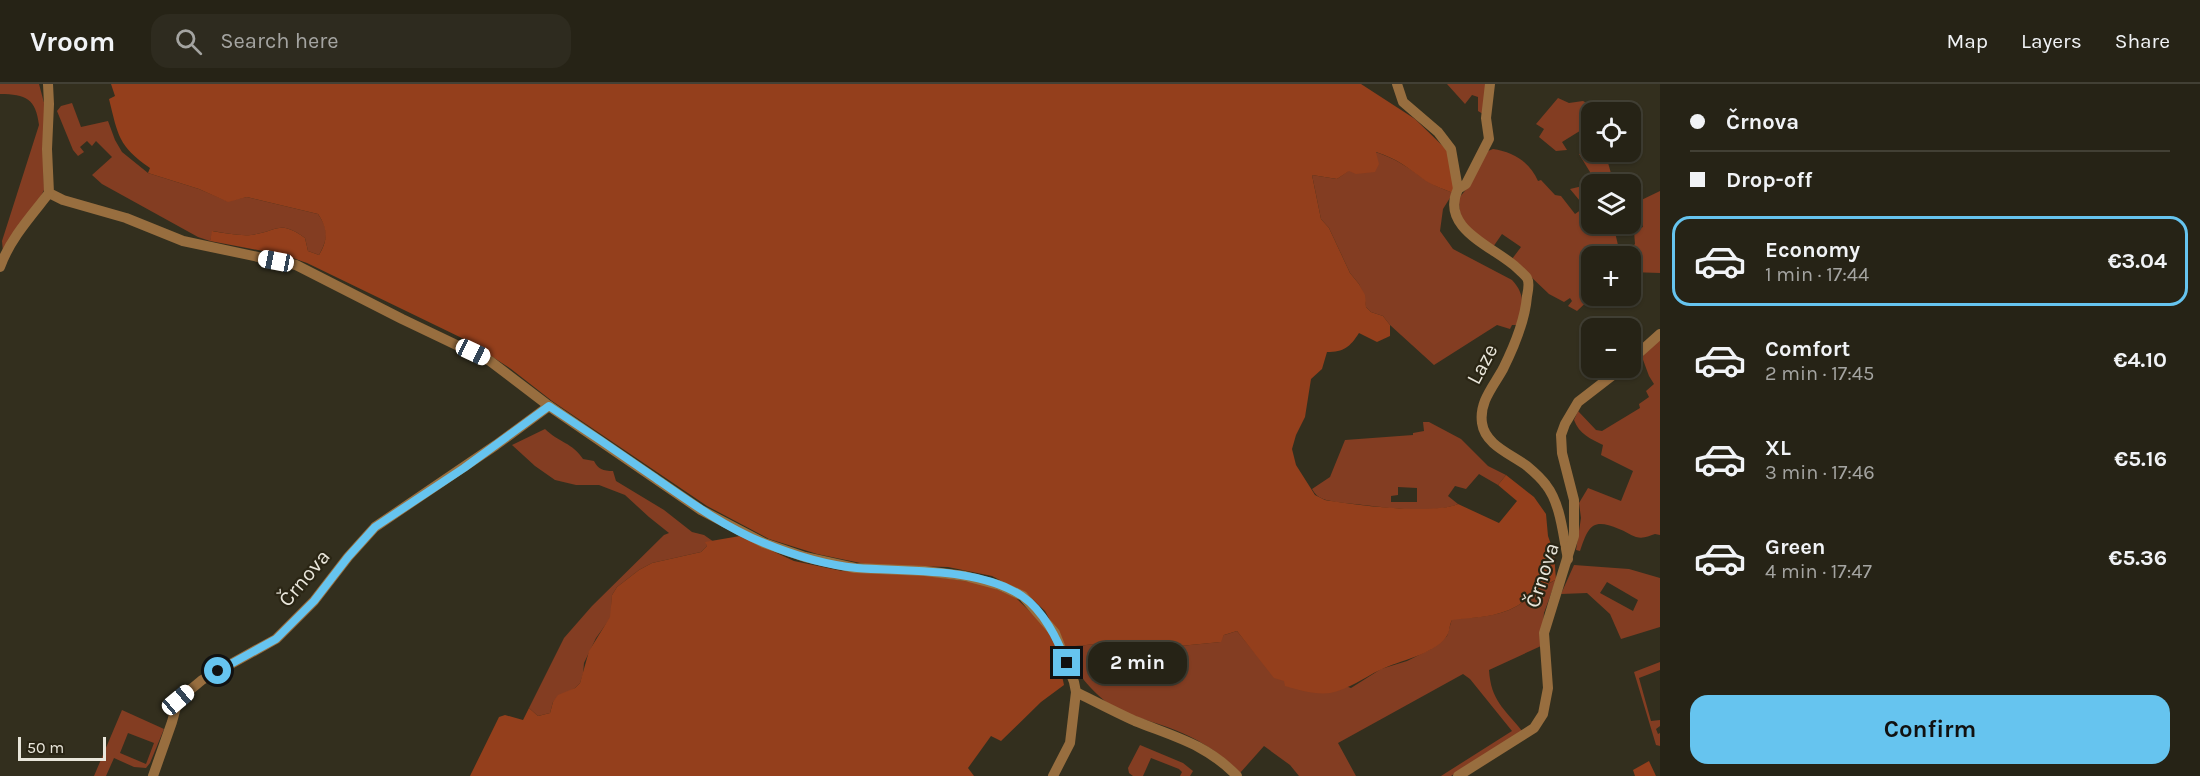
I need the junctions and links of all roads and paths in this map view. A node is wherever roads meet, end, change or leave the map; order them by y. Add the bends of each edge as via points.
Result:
1 (48, 84) edge
2 (1397, 84) edge
3 (1490, 84) edge
4 (1458, 189) junction
5 (49, 193) junction
6 (0, 267) edge
7 (1660, 334) edge
8 (1641, 351) edge
9 (1609, 378) edge
10 (549, 406) junction
11 (1568, 559) junction
12 (1076, 692) junction
13 (153, 776) edge
14 (1053, 776) edge
15 (1237, 776) edge
16 (1458, 776) edge

1 - 5 street
2 - 4 street, Laze via 1403,102 1438,132 1451,149
3 - 4 street via 1486,118 1489,139 1466,184
4 - 11 street, Laze via 1453,208 1456,219 1466,231 1512,264 1528,284 1519,333 1481,408 1484,434 1528,466 1547,486
5 - 6 street via 17,234
5 - 10 street via 183,241 296,265 490,361
7 - 8 street
9 - 11 street, Črnova via 1578,402 1561,435 1574,500 1574,536
10 - 12 street via 701,510 764,543 805,557 855,567 965,576 1023,596 1055,633
10 - 13 street, Črnova via 375,527 314,601 276,639 202,680 178,700
11 - 16 street, Črnova via 1544,633 1548,688 1543,714 1534,728
12 - 14 street via 1070,743
12 - 15 street via 1135,721 1189,741 1222,761

